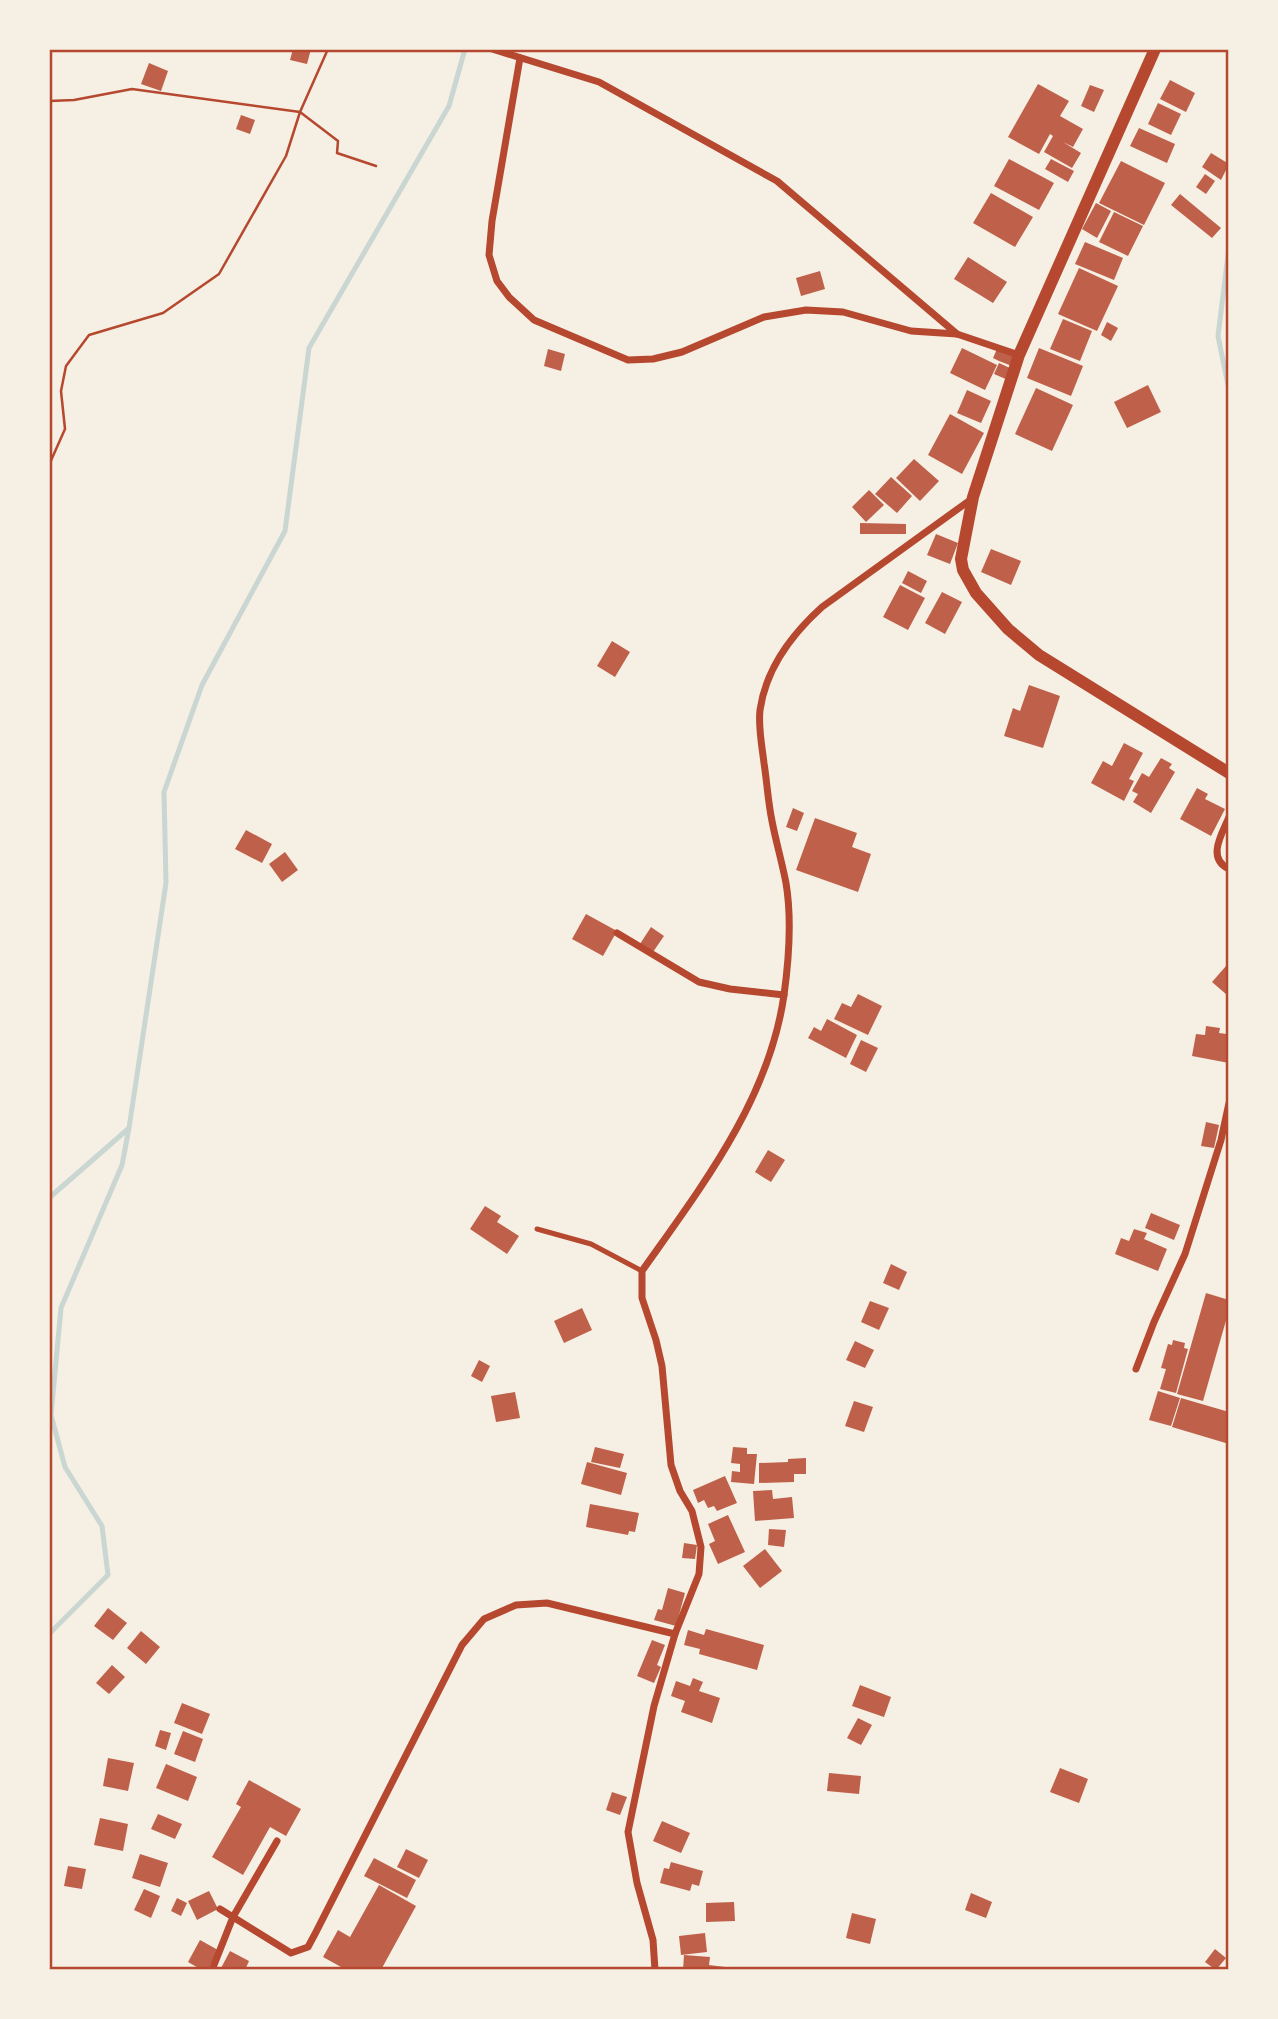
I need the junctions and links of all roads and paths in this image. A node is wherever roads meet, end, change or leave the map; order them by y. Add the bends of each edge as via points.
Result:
1 (328, 49) edge
2 (492, 49) edge
3 (1155, 49) edge
4 (520, 58) junction
5 (49, 101) edge
6 (300, 112) junction
7 (376, 166) dead end
8 (957, 334) junction
9 (1019, 355) junction
10 (49, 465) edge
11 (973, 497) junction
12 (1229, 773) edge
13 (1229, 817) edge
14 (1229, 869) edge
15 (617, 933) dead end
16 (784, 995) junction
17 (1229, 1103) edge
18 (537, 1229) dead end
19 (642, 1271) junction
20 (1136, 1368) dead end
21 (675, 1634) junction
22 (277, 1841) dead end
23 (220, 1909) dead end
24 (233, 1917) junction
25 (212, 1970) edge
26 (655, 1970) edge

1 - 6 path
2 - 4 street
3 - 9 street
4 - 8 street via 598,82 777,181
4 - 8 street via 489,255 497,281 534,320 628,360 682,352 764,317 806,310 843,312 911,331
5 - 6 path via 132,89
6 - 7 path via 338,141 337,153
6 - 10 path via 286,156 219,274 163,313 89,335 66,366 61,391 65,429
8 - 9 street
9 - 11 street
11 - 12 street via 963,543 963,570 989,609 1039,655
11 - 16 street via 799,628 765,689 761,734 788,905
13 - 14 street via 1216,853
15 - 16 street via 699,982
16 - 19 street via 764,1073 733,1137
17 - 20 street via 1185,1254
18 - 19 lane via 591,1244
19 - 21 street via 642,1298 662,1366 671,1465 692,1511 701,1546 699,1574
21 - 24 street via 547,1603 516,1605 484,1619 462,1645 307,1947 291,1953
21 - 26 street via 651,1719 628,1832 653,1940
22 - 24 street
23 - 24 street
24 - 25 street

